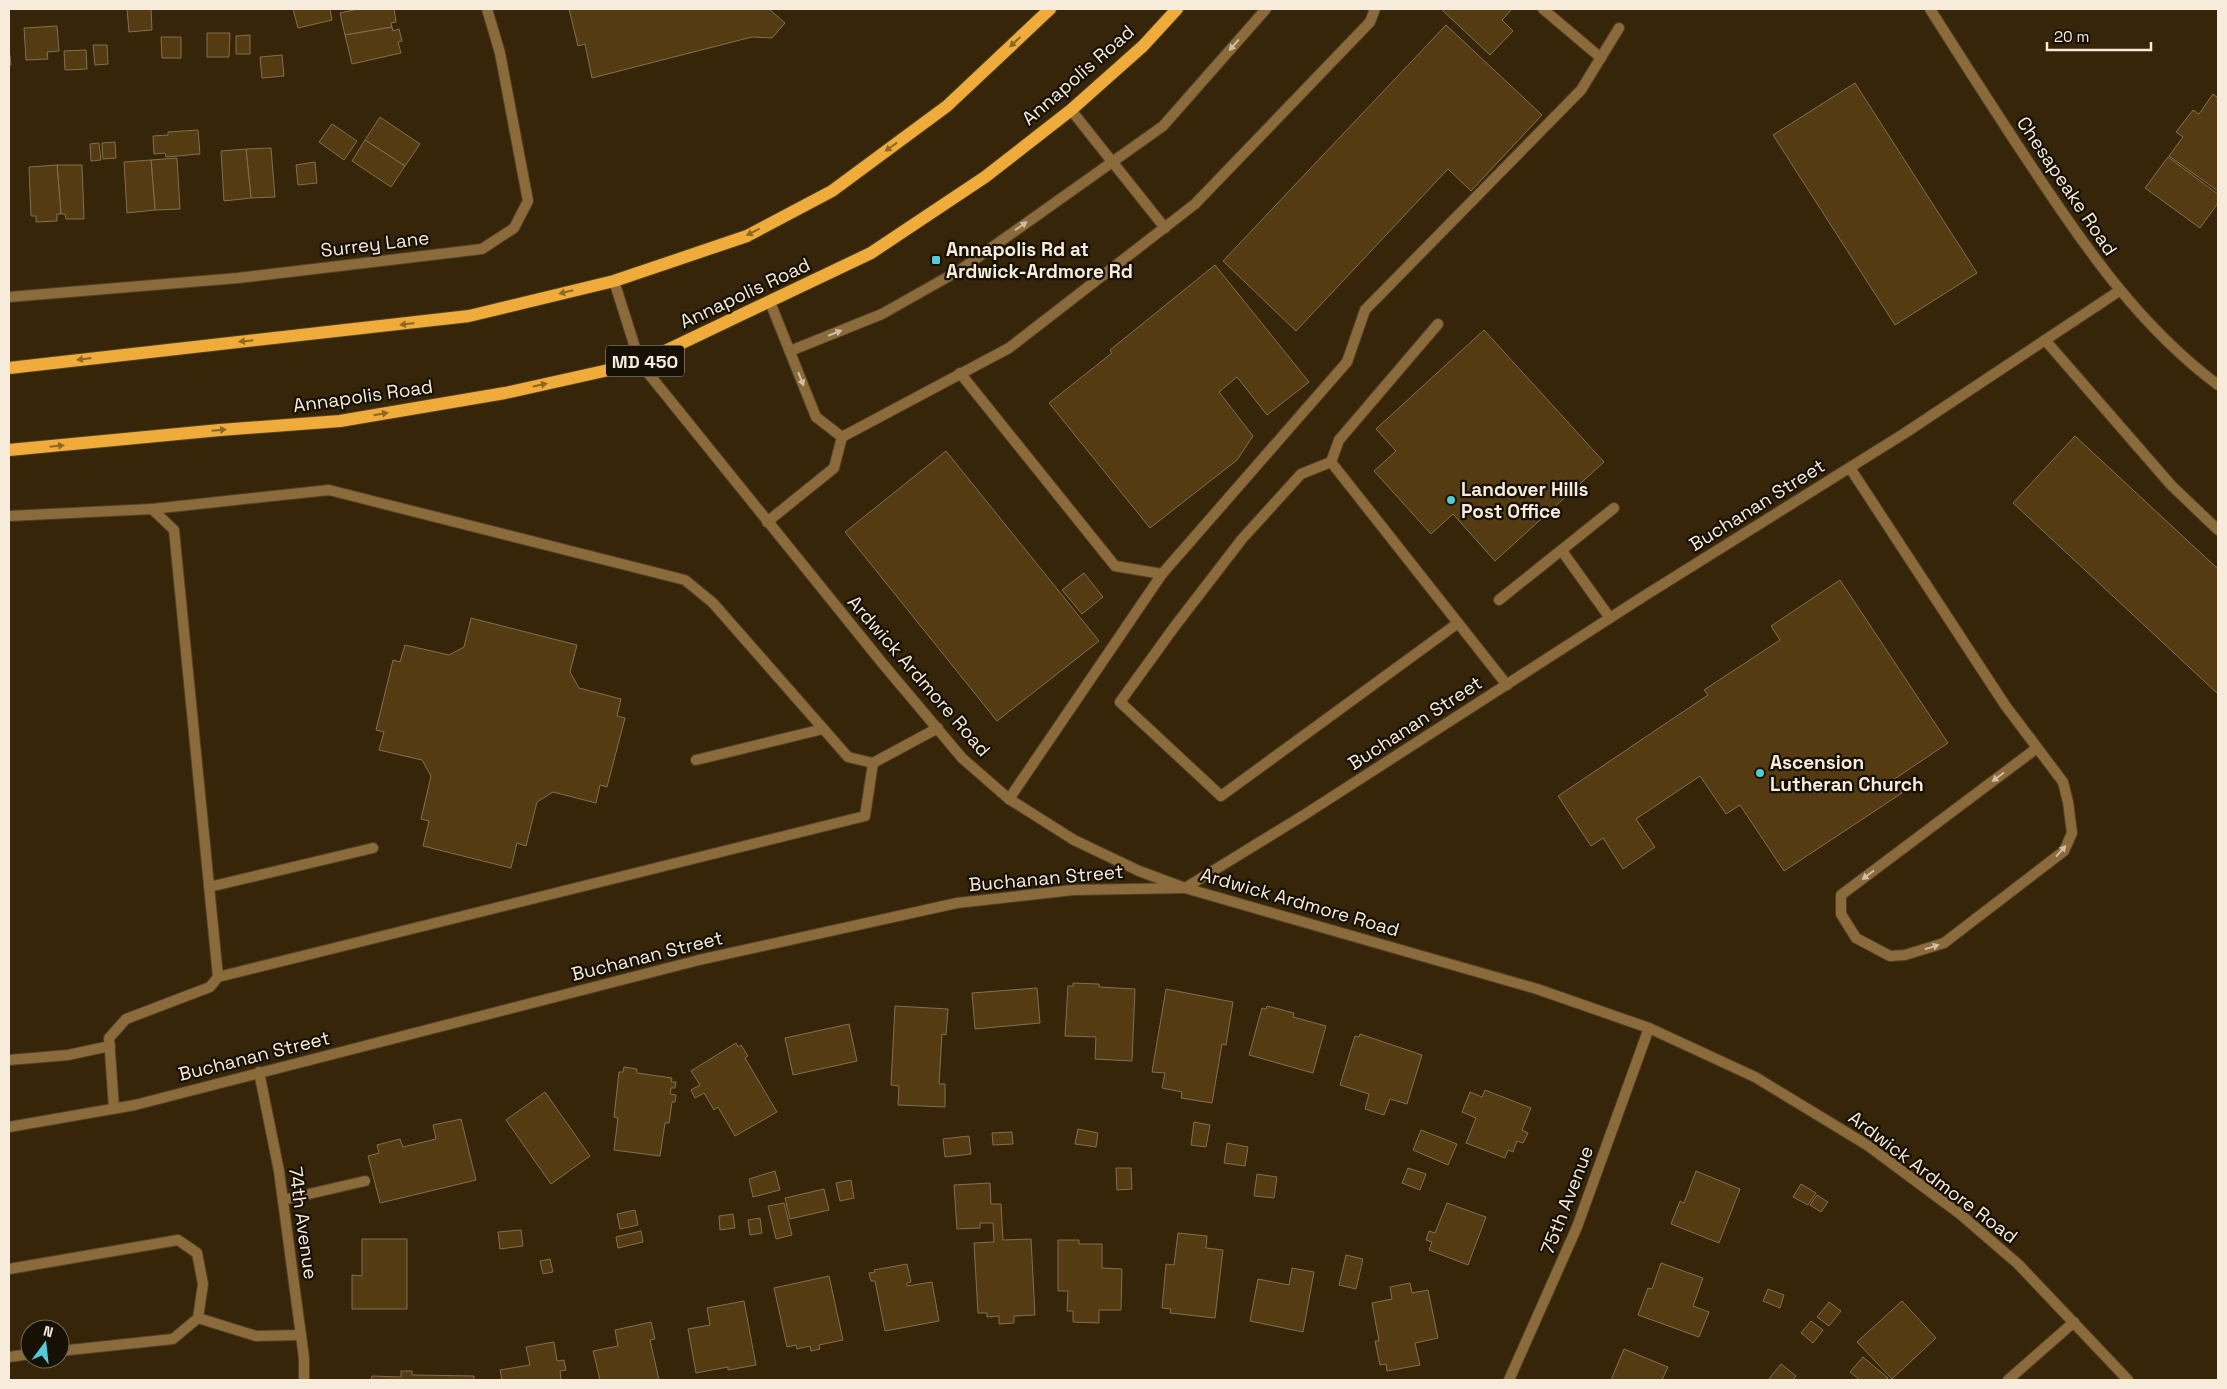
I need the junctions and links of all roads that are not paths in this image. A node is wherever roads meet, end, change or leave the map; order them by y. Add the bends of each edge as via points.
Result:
1 (487, 9) edge
2 (1050, 9) edge
3 (1177, 9) edge
4 (1266, 9) edge
5 (1376, 9) edge
6 (1543, 9) edge
7 (1930, 9) edge
8 (1619, 28) dead end
9 (1601, 58) junction
10 (1071, 110) junction
11 (1112, 162) junction
12 (1165, 228) junction
13 (614, 281) junction
14 (2119, 291) junction
15 (9, 297) edge
16 (770, 302) junction
17 (1438, 324) dead end
18 (2044, 340) junction
19 (790, 351) junction
20 (640, 363) junction
21 (9, 368) edge
22 (960, 374) junction
23 (2218, 385) edge
24 (842, 437) junction
25 (9, 450) edge
26 (1331, 462) junction
27 (1850, 468) junction
28 (1614, 508) dead end
29 (152, 509) junction
30 (9, 516) edge
31 (767, 522) junction
32 (2218, 530) edge
33 (1562, 551) junction
34 (1162, 574) junction
35 (1499, 600) dead end
36 (1610, 618) junction
37 (1458, 623) junction
38 (1506, 685) junction
39 (938, 728) junction
40 (824, 729) junction
41 (2037, 748) junction
42 (696, 760) dead end
43 (873, 764) junction
44 (1009, 799) junction
45 (373, 848) dead end
46 (209, 886) junction
47 (1185, 888) junction
48 (218, 978) junction
49 (1649, 1028) junction
50 (110, 1046) junction
51 (9, 1060) edge
52 (259, 1072) junction
53 (114, 1108) junction
54 (9, 1127) edge
55 (366, 1181) dead end
56 (283, 1200) junction
57 (9, 1269) edge
58 (198, 1318) junction
59 (2074, 1322) junction
60 (301, 1335) junction
61 (70, 1350) edge
62 (304, 1380) edge
63 (1509, 1380) edge
64 (2008, 1380) edge
65 (2128, 1380) edge

1 - 15 street, Surrey Lane via 500,53 528,201 514,228 482,249 238,278
2 -> 13 main road via 947,106 832,191 747,236
3 - 10 main road, Annapolis Road / MD 450 via 1143,46
4 -> 11 street via 1164,126
5 - 12 street via 1370,22 1222,176
6 - 9 street
7 - 14 street, Chesapeake Road via 2061,211
8 - 9 street
9 - 34 street via 1581,90 1365,310 1347,362
10 - 11 street
10 - 16 main road, Annapolis Road / MD 450 via 984,176 871,253
11 - 12 street
19 -> 11 street via 882,314 960,270
12 - 22 street via 1009,348
13 - 20 street, Ardwick Ardmore Road
13 -> 21 main road via 469,316
14 - 18 street, Buchanan Street
14 - 23 street, Chesapeake Road via 2152,327
16 - 19 street
16 - 20 main road, Annapolis Road / MD 450
17 - 26 street via 1339,440
18 - 27 street, Buchanan Street
18 - 32 street via 2171,485
19 -> 24 street via 816,417
25 -> 20 main road, Annapolis Road / MD 450 via 340,421 505,393
20 - 31 street, Ardwick Ardmore Road
22 - 24 street
22 - 34 street via 1115,566
24 - 31 street via 834,468
26 - 37 street
26 - 37 street via 1301,474 1242,539 1120,702 1221,796
27 - 36 street, Buchanan Street
27 - 41 street via 2005,705
28 - 33 street
29 - 30 street
29 - 40 street via 329,490 684,580 713,603
29 - 46 street via 174,530
31 - 39 street, Ardwick Ardmore Road
33 - 35 street
33 - 36 street
34 - 44 street
36 - 38 street, Buchanan Street
37 - 38 street
38 - 47 street, Buchanan Street via 1304,816
39 - 43 street
39 - 44 street, Ardwick Ardmore Road via 962,758
40 - 42 street
40 - 43 street via 848,757
41 -> 41 street via 1841,895 1841,914 1856,938 1890,956 1906,955 1944,943 2064,850 2072,833 2063,782
43 - 48 street via 865,816
44 - 47 street, Ardwick Ardmore Road via 1074,840 1139,871
45 - 46 street
46 - 48 street
47 - 49 street, Ardwick Ardmore Road via 1528,986
47 - 52 street, Buchanan Street via 1073,890 957,903 699,960
48 - 50 street via 210,987 126,1018 110,1038
49 - 59 street, Ardwick Ardmore Road via 1755,1077 1867,1145 1960,1214 2018,1264
49 - 63 street, 75th Avenue via 1577,1227
50 - 51 street via 68,1055
50 - 53 street
52 - 53 street, Buchanan Street
52 - 56 street, 74th Avenue
53 - 54 street, Buchanan Street
55 - 56 street
56 - 60 street, 74th Avenue
57 - 58 street via 178,1240 197,1253 203,1284
58 - 60 street via 256,1336
58 - 61 street via 173,1339
59 - 64 street
59 - 65 street, Ardwick Ardmore Road
60 - 62 street, 74th Avenue

